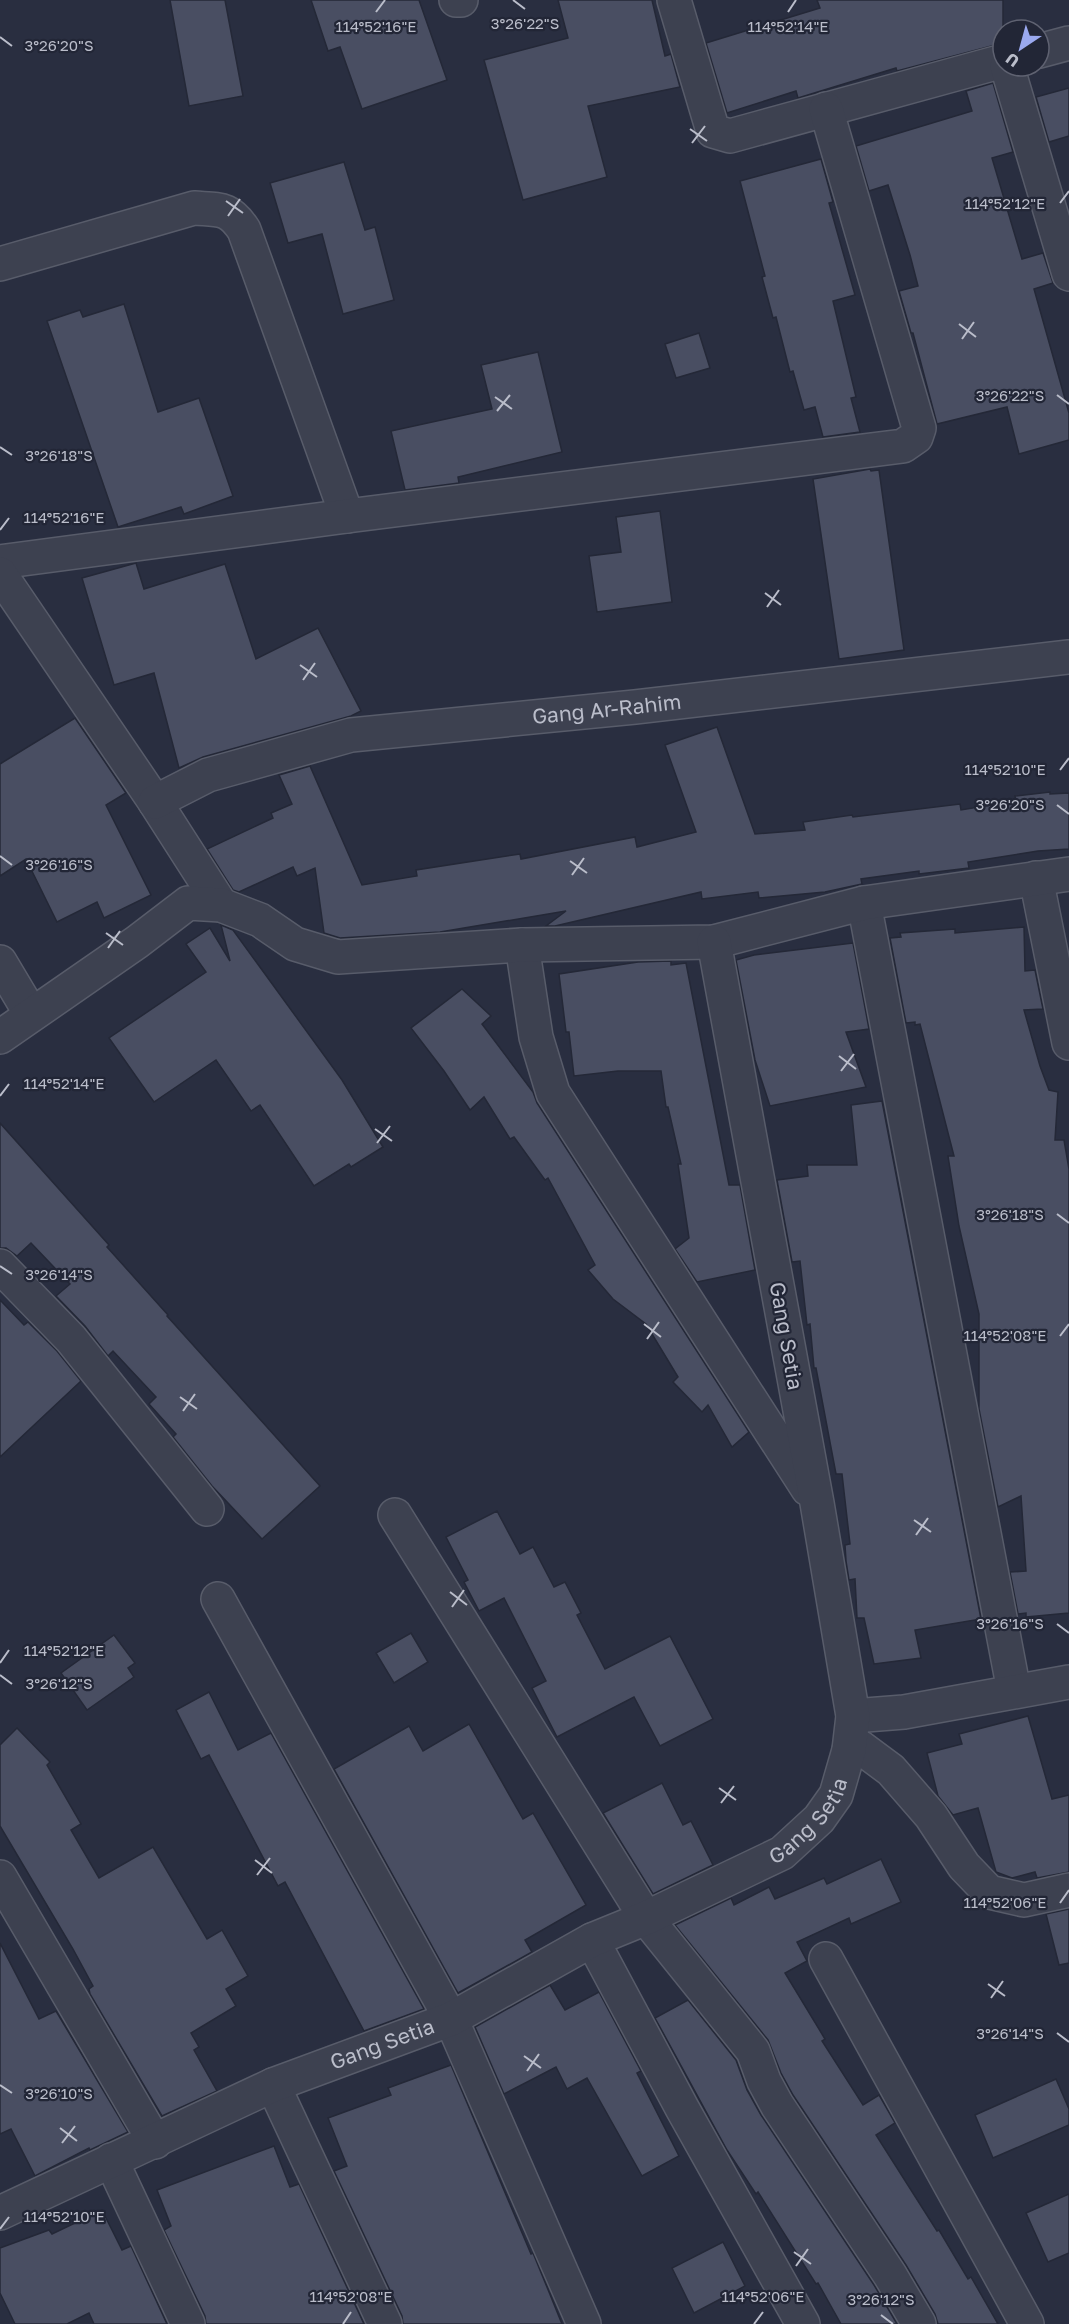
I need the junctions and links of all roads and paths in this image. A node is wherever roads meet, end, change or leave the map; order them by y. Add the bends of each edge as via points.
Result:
1 (456, 0) edge
2 (461, 0) edge
3 (674, 0) edge
4 (1069, 43) edge
5 (1051, 48) edge
6 (991, 64) edge
7 (1011, 78) edge
8 (826, 109) junction
9 (0, 264) edge
10 (1069, 274) edge
11 (346, 516) junction
12 (0, 562) edge
13 (0, 574) edge
14 (1069, 657) edge
15 (155, 802) junction
16 (1069, 874) edge
17 (1036, 878) junction
18 (864, 903) junction
19 (221, 905) junction
20 (714, 942) junction
21 (522, 945) junction
22 (0, 962) edge
23 (31, 1014) junction
24 (0, 1037) edge
25 (1069, 1043) edge
26 (0, 1266) edge
27 (817, 1503) junction
28 (207, 1509) dead end
29 (395, 1515) dead end
30 (218, 1599) dead end
31 (1069, 1682) edge
32 (1014, 1690) junction
33 (853, 1716) junction
34 (849, 1750) junction
35 (0, 1877) edge
36 (1069, 1890) edge
37 (646, 1918) junction
38 (592, 1940) junction
39 (826, 1959) dead end
40 (451, 2019) junction
41 (273, 2085) junction
42 (155, 2142) junction
43 (111, 2160) junction
44 (0, 2213) edge
45 (188, 2324) edge
46 (385, 2324) edge
47 (584, 2324) edge
48 (803, 2324) edge
49 (919, 2324) edge
50 (1027, 2324) edge

1 - 2 street
3 - 8 street via 713,131 730,136
4 - 5 street
6 - 8 street
7 - 10 street
8 - 11 street via 919,428 916,437 903,446
9 - 11 street via 194,208 235,216 244,230
11 - 12 street
13 - 15 street
14 - 15 street, Gang Ar-Rahim via 351,735 208,775
15 - 19 street
16 - 17 street
17 - 18 street
17 - 25 street
18 - 20 street
18 - 32 street
19 - 21 street via 260,920 295,944 338,957
19 - 23 street via 188,903
20 - 21 street
20 - 27 street, Gang Setia
21 - 27 street via 536,1037 553,1093
22 - 23 street
23 - 24 street
26 - 28 street via 70,1339
27 - 33 street, Gang Setia
29 - 37 street
30 - 40 street
31 - 32 street
32 - 33 street via 904,1712
33 - 34 street, Gang Setia
34 - 36 street via 860,1747 891,1770 931,1816 964,1866 989,1892 1024,1900
34 - 37 street, Gang Setia via 836,1795 819,1818 782,1853
35 - 42 street
37 - 38 street, Gang Setia
37 - 49 street via 753,2051 777,2105
38 - 40 street, Gang Setia
38 - 48 street
39 - 50 street
40 - 41 street, Gang Setia
40 - 47 street
41 - 42 street, Gang Setia
41 - 46 street
42 - 43 street, Gang Setia
43 - 44 street, Gang Setia
43 - 45 street

